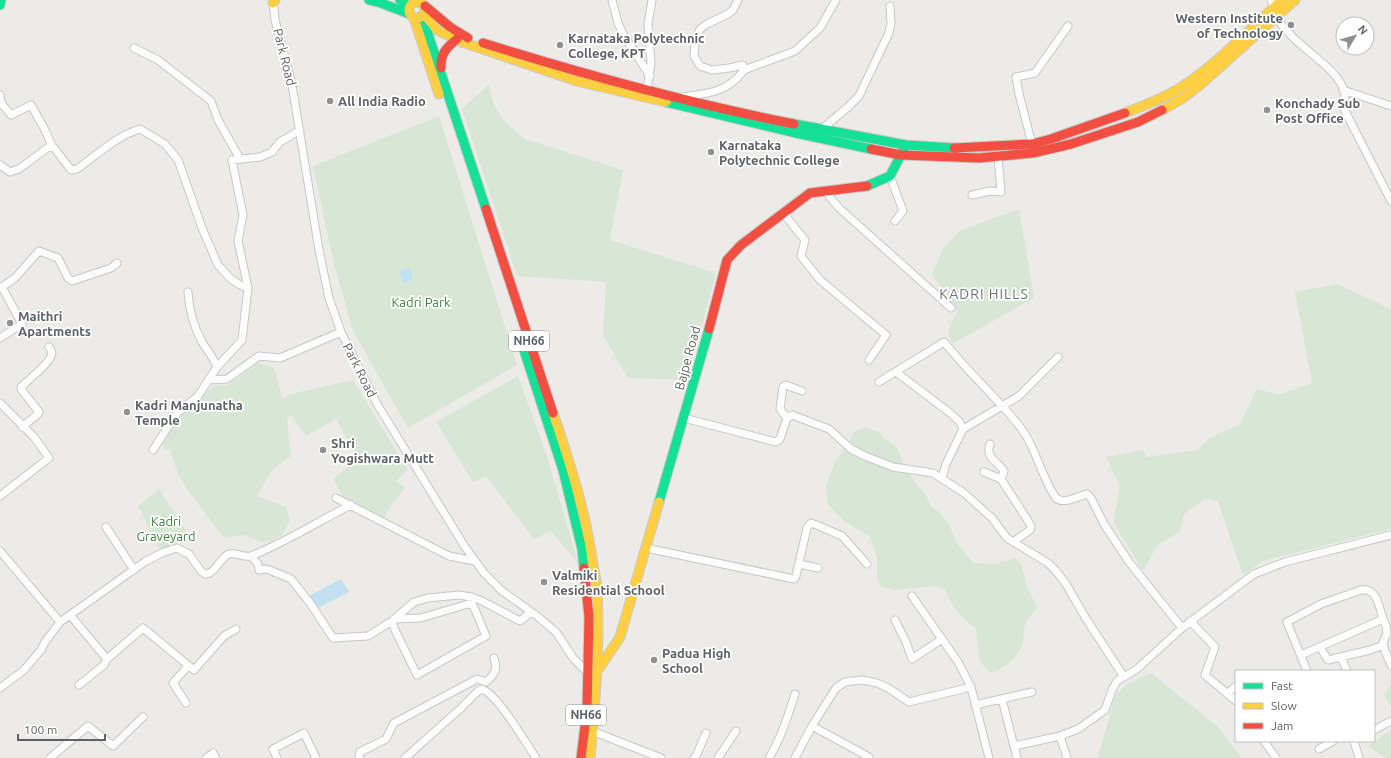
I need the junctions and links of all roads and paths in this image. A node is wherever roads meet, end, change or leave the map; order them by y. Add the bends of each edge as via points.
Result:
1 (1, 0) edge
2 (369, 0) edge
3 (400, 0) edge
4 (612, 0) edge
5 (652, 0) edge
6 (738, 0) edge
7 (836, 0) edge
8 (1282, 0) edge
9 (1295, 0) edge
10 (274, 1) edge
11 (0, 5) edge
12 (890, 6) dead end
13 (416, 8) edge
14 (1274, 8) edge
15 (1068, 26) dead end
16 (456, 39) junction
17 (470, 42) junction
18 (134, 48) dead end
19 (744, 70) junction
20 (442, 75) junction
21 (650, 76) junction
22 (647, 90) junction
23 (1343, 90) junction
24 (0, 95) edge
25 (671, 99) junction
26 (1391, 106) edge
27 (300, 130) junction
28 (822, 130) junction
29 (1032, 144) junction
30 (906, 145) junction
31 (52, 146) junction
32 (901, 155) junction
33 (998, 156) junction
34 (240, 159) junction
35 (0, 165) edge
36 (890, 176) junction
37 (825, 191) junction
38 (972, 195) dead end
39 (1391, 201) edge
40 (783, 213) junction
41 (895, 221) dead end
42 (117, 263) dead end
43 (1, 287) edge
44 (248, 288) junction
45 (188, 292) dead end
46 (951, 308) dead end
47 (341, 332) junction
48 (0, 338) edge
49 (49, 347) dead end
50 (1058, 358) dead end
51 (869, 360) dead end
52 (217, 366) junction
53 (896, 372) junction
54 (208, 380) junction
55 (879, 382) dead end
56 (802, 391) dead end
57 (0, 403) edge
58 (1003, 406) junction
59 (684, 418) junction
60 (787, 418) junction
61 (22, 427) junction
62 (963, 429) junction
63 (990, 444) dead end
64 (153, 450) dead end
65 (984, 472) dead end
66 (942, 478) junction
67 (1001, 479) junction
68 (0, 496) edge
69 (336, 498) dead end
70 (351, 505) junction
71 (106, 527) dead end
72 (1391, 535) edge
73 (1013, 542) junction
74 (646, 548) junction
75 (0, 551) edge
76 (251, 556) junction
77 (475, 561) junction
78 (799, 564) junction
79 (867, 564) dead end
80 (818, 568) dead end
81 (134, 570) junction
82 (912, 596) dead end
83 (531, 612) junction
84 (70, 615) junction
85 (1383, 619) junction
86 (393, 620) junction
87 (894, 620) dead end
88 (1190, 621) junction
89 (60, 622) junction
90 (1182, 628) junction
91 (236, 629) dead end
92 (942, 639) junction
93 (1384, 645) junction
94 (1320, 647) junction
95 (1301, 655) junction
96 (1341, 657) junction
97 (494, 658) dead end
98 (107, 659) junction
99 (1391, 665) edge
100 (188, 666) junction
101 (1307, 670) edge
102 (1347, 670) edge
103 (593, 673) junction
104 (1124, 677) junction
105 (79, 685) dead end
106 (971, 687) junction
107 (1235, 687) edge
108 (0, 688) edge
109 (1032, 692) dead end
110 (795, 694) dead end
111 (1227, 694) junction
112 (1002, 699) junction
113 (1235, 700) edge
114 (186, 703) dead end
115 (975, 705) junction
116 (143, 717) dead end
117 (1391, 721) edge
118 (812, 726) junction
119 (1375, 729) edge
120 (592, 731) junction
121 (736, 732) dead end
122 (706, 733) dead end
123 (1060, 736) junction
124 (1265, 742) edge
125 (1331, 742) edge
126 (1354, 742) edge
127 (1014, 746) junction
128 (1319, 749) dead end
129 (798, 757) edge
130 (869, 757) edge
131 (50, 758) edge
132 (206, 758) edge
133 (216, 758) edge
134 (277, 758) edge
135 (316, 758) edge
136 (360, 758) edge
137 (405, 758) edge
138 (536, 758) edge
139 (581, 758) edge
140 (590, 758) edge
141 (661, 758) edge
142 (694, 758) edge
143 (718, 758) edge
144 (769, 758) edge
145 (989, 758) edge
146 (1018, 758) edge
147 (1067, 758) edge
148 (1276, 758) edge
149 (1359, 758) edge

1 - 11 main road
2 - 13 main road
3 - 13 main road
4 - 21 street via 620,28
5 - 21 street via 648,24
6 - 19 street via 728,14 700,29 694,56 700,66 712,70 743,65
7 - 19 street via 820,28 795,51
8 - 14 main road
9 - 14 main road
10 - 27 street, Park Road
12 - 28 street via 891,24 888,35 859,96
13 - 16 main road via 437,30
13 - 17 main road via 450,27
13 - 20 main road, NH66
13 - 103 main road, NH66 via 565,477 582,549
14 - 23 street via 1288,32 1328,68
14 - 29 main road via 1219,58 1183,86 1164,97
14 - 33 main road via 1200,85 1164,109 1138,122 1071,144 1033,153
15 - 29 street via 1035,73 1016,77
16 - 17 main road
16 - 20 main road via 444,50 440,61
17 - 22 main road
17 - 25 main road via 577,81
18 - 34 street via 158,60 211,101 218,120
19 - 25 street via 726,88
20 - 103 main road, NH66 via 571,466 584,514 596,591
21 - 22 street
22 - 25 main road
23 - 26 street
23 - 39 street via 1344,109
24 - 31 street via 1,103 11,115 31,105
25 - 28 main road
25 - 32 main road via 796,133
27 - 34 street via 280,142 272,152 260,157
27 - 47 street, Park Road via 323,270 329,298
28 - 30 main road
29 - 30 main road via 952,148
30 - 32 main road
31 - 35 street via 19,169 10,172
31 - 44 street via 71,170 77,169 129,133 140,129 165,144 178,160 218,265 231,279
32 - 33 main road via 979,158
32 - 36 main road
33 - 38 street via 1001,192 990,191
34 - 44 street via 232,160 243,215 238,241
36 - 37 main road, Bajpe Road via 869,186
36 - 41 street via 903,211
37 - 40 main road, Bajpe Road via 810,193
37 - 46 street via 839,208
40 - 51 street via 805,240 801,256 820,280 886,336
40 - 59 main road, Bajpe Road via 741,245 727,260
42 - 43 street via 111,268 72,281 58,258 39,251 16,278
43 - 48 street via 22,324
44 - 52 street via 242,340
45 - 52 street via 189,304 198,331
47 - 54 street via 280,358 259,356 227,379
47 - 77 street, Park Road via 377,404
49 - 61 street via 51,357 21,387 38,412
50 - 58 street via 1019,396
52 - 54 street
53 - 55 street
53 - 58 street via 944,342
53 - 62 street via 959,421
54 - 64 street via 198,396 177,413
56 - 60 street via 786,385 783,387 780,409
57 - 61 street
58 - 62 street
58 - 90 street via 1025,433 1056,498 1066,501 1088,494 1092,498 1104,524 1129,562
59 - 60 street via 776,442 780,439
59 - 74 main road, Bajpe Road
60 - 66 street via 792,415 829,429 852,449 893,466 933,473
61 - 68 street via 49,458
62 - 66 street
63 - 67 street via 988,449 991,460 1004,471
65 - 67 street
66 - 73 street via 976,502
67 - 73 street via 1031,527
69 - 70 street
70 - 76 street via 293,537
70 - 77 street via 449,556
71 - 81 street
72 - 88 street via 1285,562 1254,574
73 - 104 street via 1048,563 1056,571
74 - 78 street via 794,579
74 - 103 main road, Bajpe Road via 620,636
75 - 89 street
76 - 81 street via 229,554 210,573 205,574 189,554 177,548 155,556
76 - 86 street via 258,564 259,570 267,569 291,579 333,638 368,636
77 - 83 street, Park Road via 502,591
78 - 79 street via 807,528 811,523 842,536
78 - 80 street
81 - 84 street
82 - 92 street
83 - 86 street via 520,620 480,600 458,595 414,602
83 - 103 street, Park Road via 556,632 573,658
84 - 89 street
84 - 98 street
85 - 93 street via 1387,634
85 - 94 street
85 - 95 street via 1374,594 1366,589 1321,604 1287,622
86 - 86 street via 395,630 417,675 486,636 472,605 468,604 421,618
87 - 92 street via 912,659
88 - 90 street
88 - 111 street via 1215,647 1205,675
89 - 108 street via 24,670
90 - 104 street via 1137,669
91 - 100 street via 224,636 194,670
92 - 106 street
93 - 96 street
93 - 99 street
94 - 95 street
94 - 96 street via 1328,660
95 - 101 street
96 - 102 street
97 - 136 street via 494,674 486,682 477,679 394,723 386,738 360,752
98 - 100 street via 143,628
98 - 105 street
100 - 114 street via 173,683
103 - 120 main road, NH66
103 - 139 main road, NH66
104 - 123 street via 1117,681 1105,710 1078,729
106 - 115 street
106 - 118 street via 909,702 877,683 862,680 845,682 836,688
107 - 111 street
109 - 112 street
110 - 144 street via 787,720
111 - 113 street
112 - 115 street
112 - 127 street
115 - 145 street
116 - 131 street via 113,746 88,726
117 - 119 street
118 - 129 street
118 - 130 street
120 - 140 main road, NH66
120 - 141 street
121 - 143 street
122 - 142 street
123 - 127 street
123 - 147 street
124 - 148 street
125 - 128 street
126 - 149 street
127 - 146 street
132 - 133 street via 213,753
134 - 135 street via 273,749 304,733
137 - 138 street via 482,689 496,700

